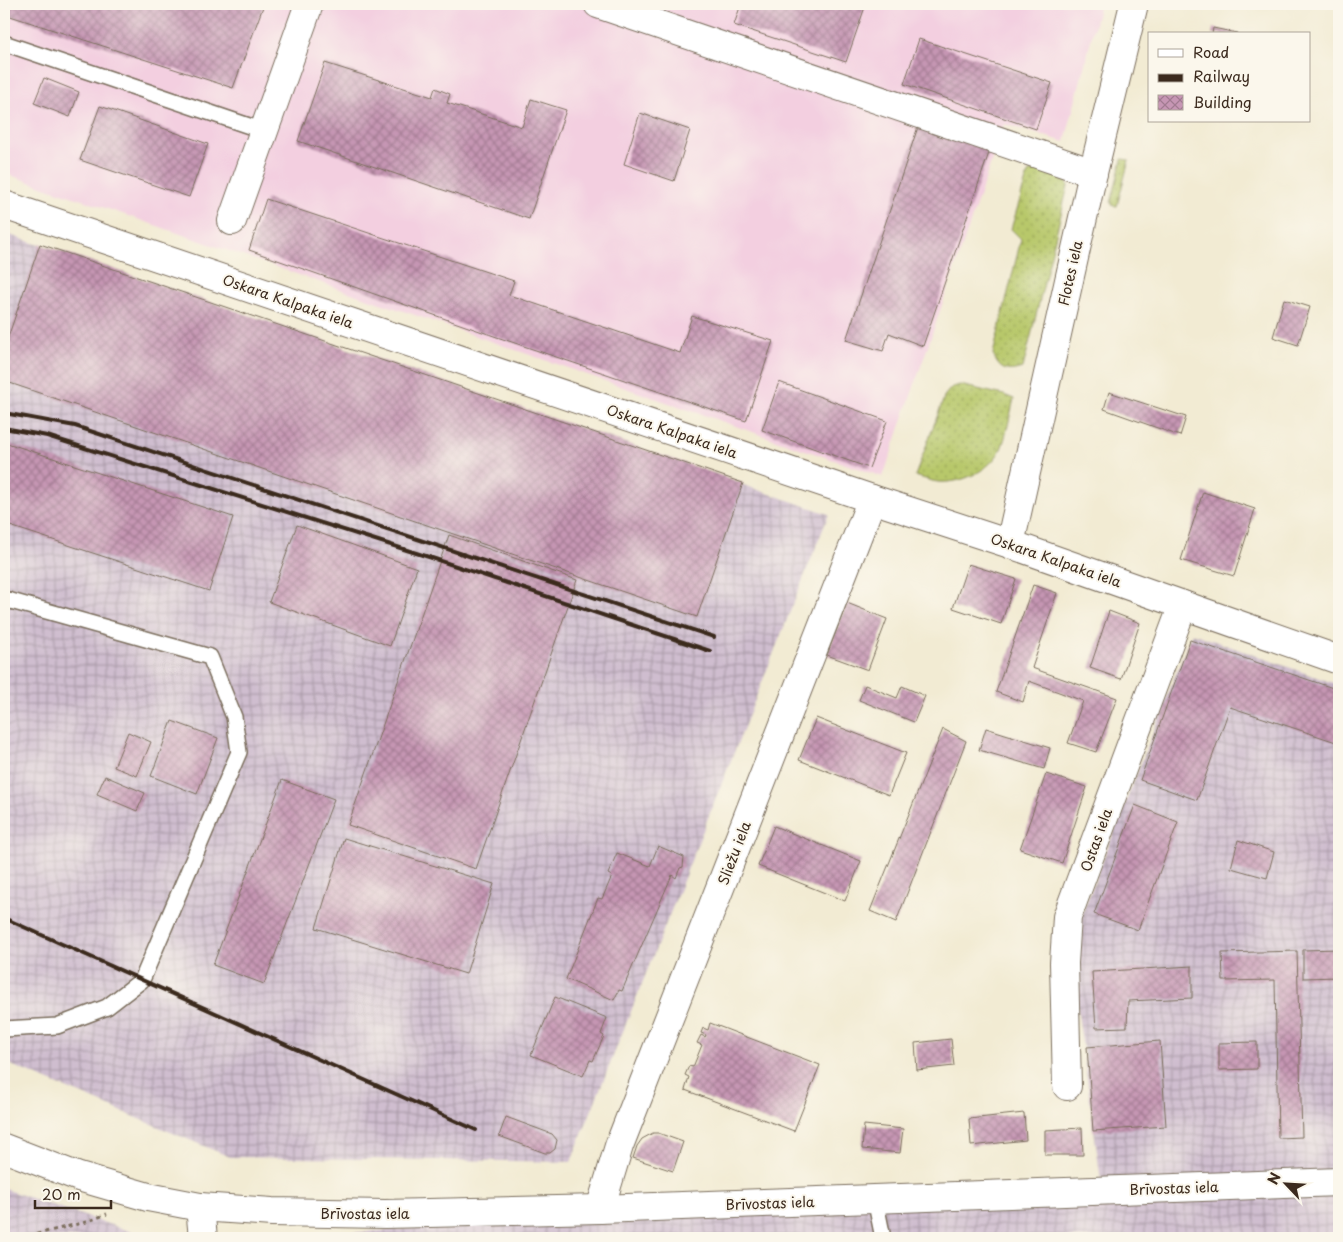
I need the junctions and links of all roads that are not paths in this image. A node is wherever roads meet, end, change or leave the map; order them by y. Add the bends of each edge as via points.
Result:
1 (309, 4) edge
2 (598, 4) edge
3 (1134, 4) edge
4 (4, 43) edge
5 (264, 131) junction
6 (1093, 173) junction
7 (4, 205) edge
8 (232, 221) dead end
9 (872, 499) junction
10 (1010, 544) junction
11 (4, 599) edge
12 (1183, 605) junction
13 (1339, 660) edge
14 (4, 1030) edge
15 (1067, 1086) dead end
16 (4, 1148) edge
17 (1339, 1182) edge
18 (875, 1199) junction
19 (200, 1207) junction
20 (600, 1209) junction
21 (204, 1238) edge
22 (883, 1238) edge

1 - 5 street
2 - 6 street
3 - 6 street, Flotes iela
4 - 5 lane
5 - 8 street
6 - 10 street, Flotes iela
7 - 9 street, Oskara Kalpaka iela
9 - 10 street, Oskara Kalpaka iela
9 - 20 street, Sliežu iela via 619,1146
10 - 12 street, Oskara Kalpaka iela
11 - 14 lane via 210,657 234,717 239,752 142,980 107,1007 57,1026
12 - 13 street, Oskara Kalpaka iela
12 - 15 street, Ostas iela via 1068,917 1064,963
16 - 19 street, Brīvostas iela via 79,1177 148,1197
17 - 18 street, Brīvostas iela
18 - 20 street, Brīvostas iela
18 - 22 lane
19 - 20 street, Brīvostas iela via 385,1214
19 - 21 street

